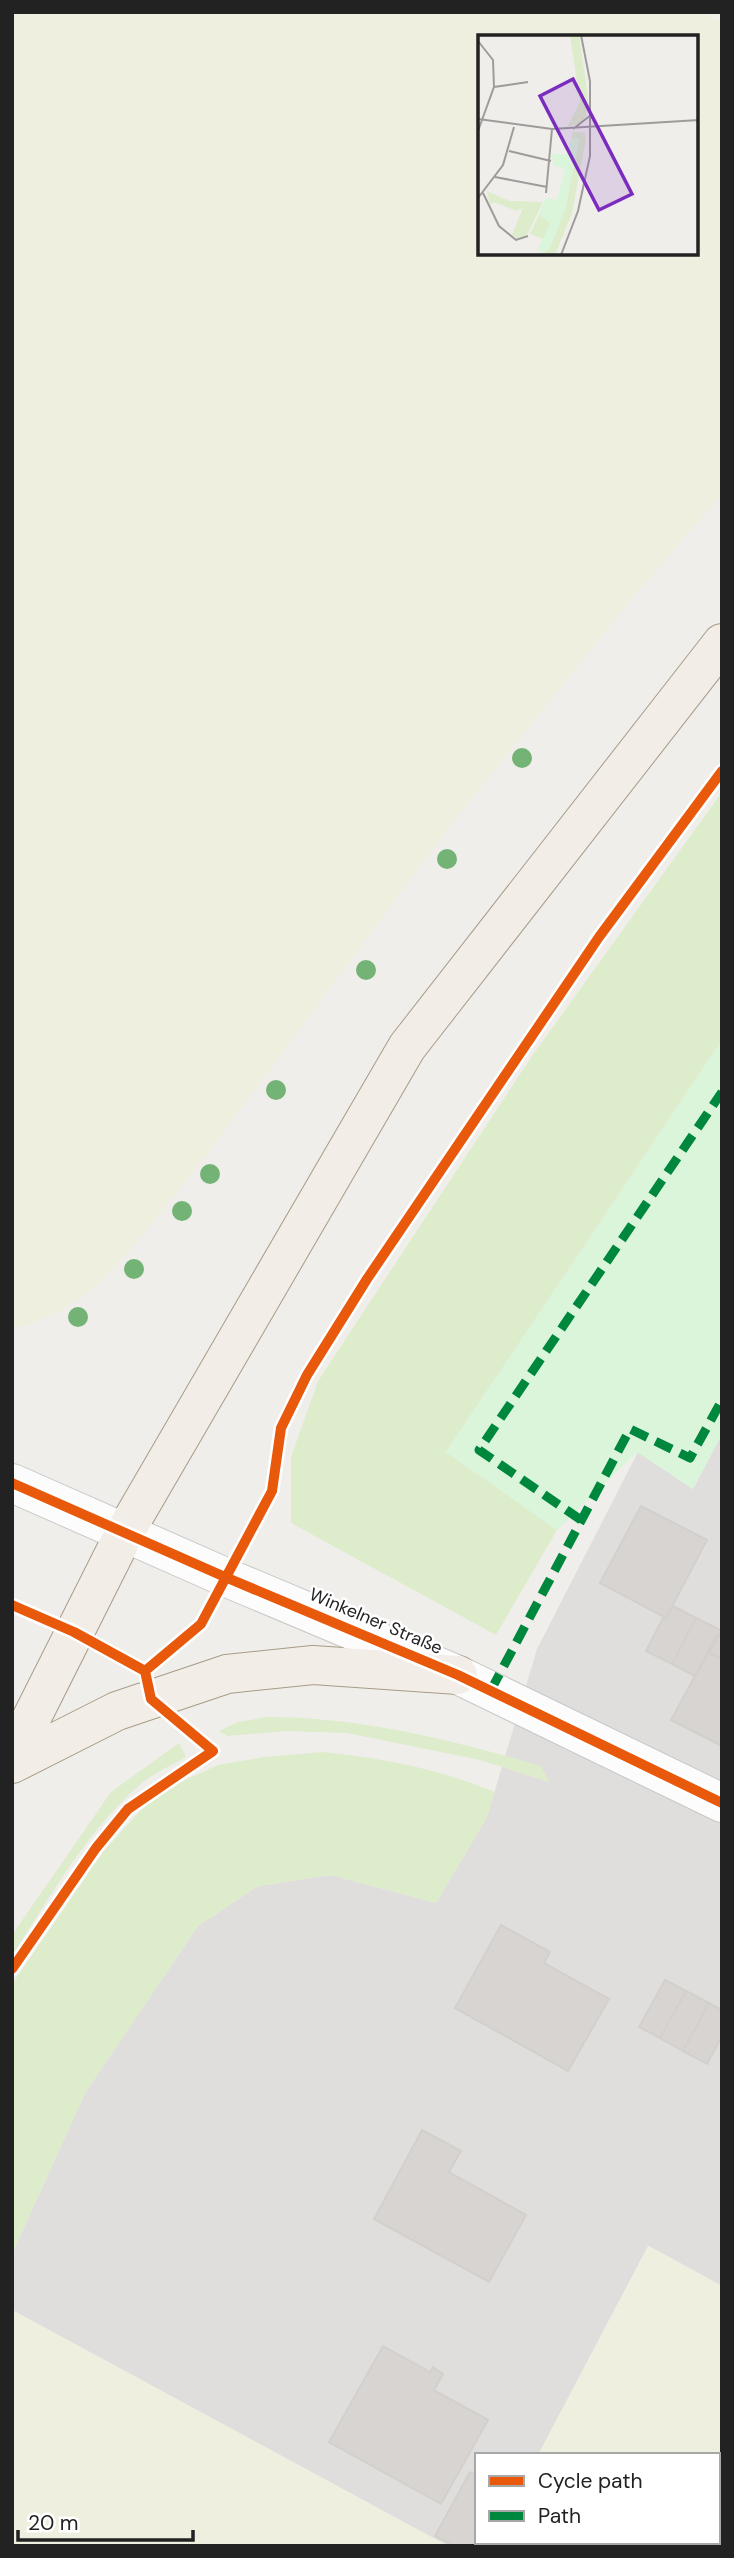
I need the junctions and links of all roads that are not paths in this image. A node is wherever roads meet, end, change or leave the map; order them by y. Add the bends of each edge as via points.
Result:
1 (722, 643) edge
2 (12, 1483) edge
3 (125, 1532) junction
4 (458, 1675) junction
5 (12, 1756) edge
6 (12, 1764) edge
7 (722, 1803) edge

1 - 3 main road via 407,1047
2 - 3 street, Winkelner Straße
3 - 4 street, Winkelner Straße
3 - 5 main road
4 - 6 main road via 313,1665 228,1674 117,1711
4 - 7 street, Winkelner Straße

